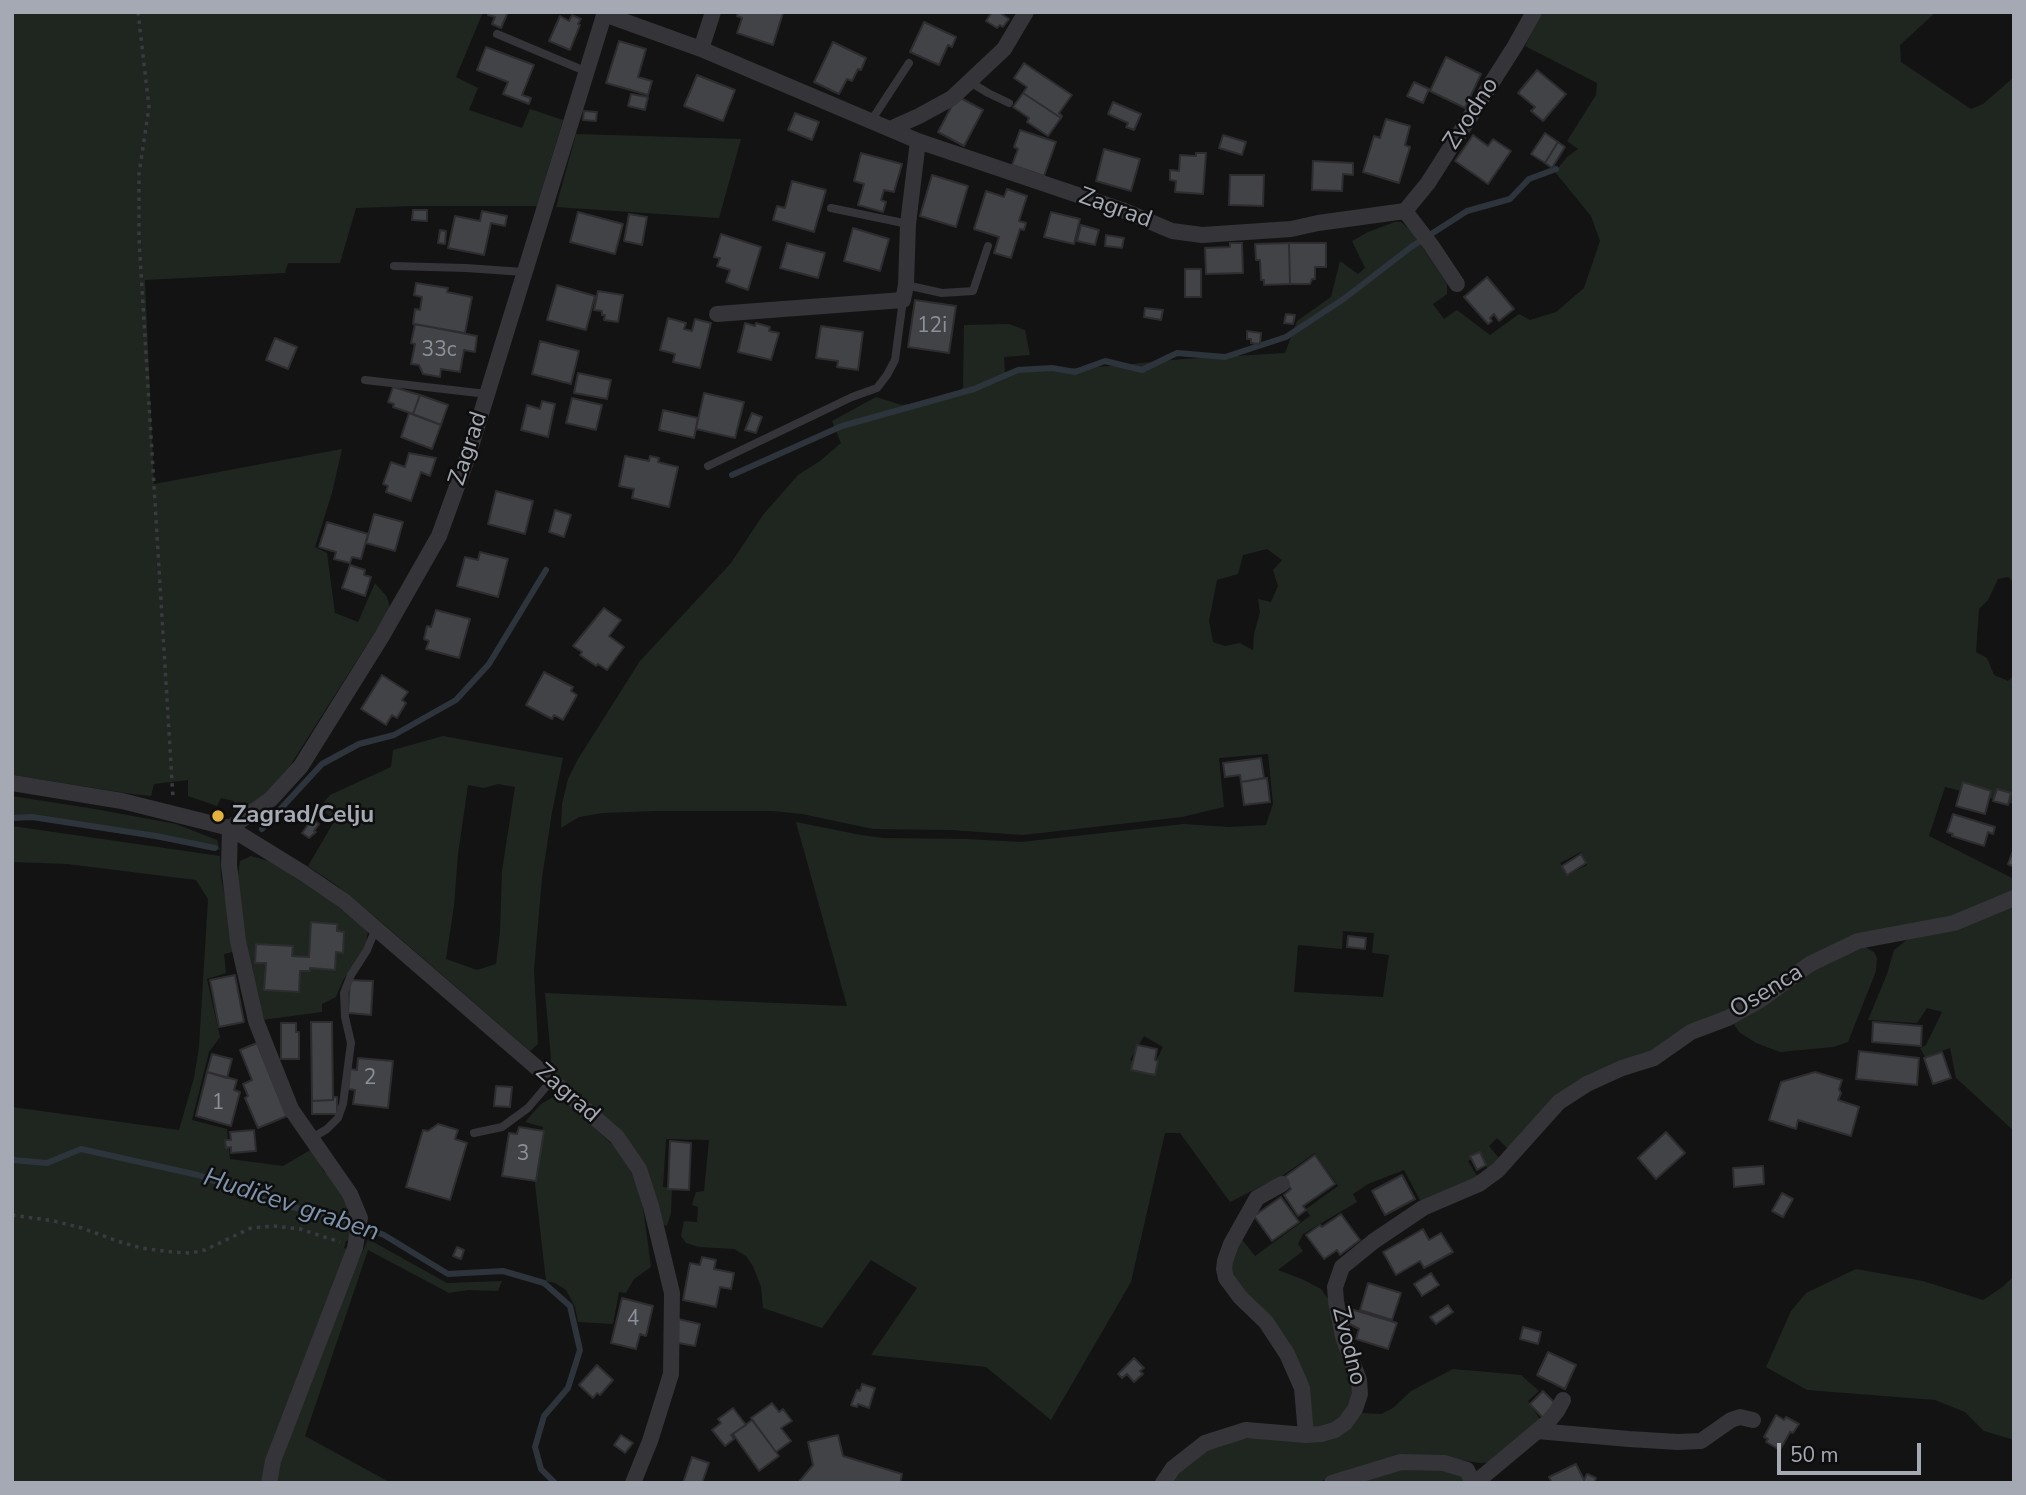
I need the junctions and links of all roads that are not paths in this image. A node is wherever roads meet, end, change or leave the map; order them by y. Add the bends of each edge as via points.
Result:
1 (713, 12) edge
2 (1026, 12) edge
3 (1534, 12) edge
4 (605, 13) edge
5 (497, 34) dead end
6 (701, 49) junction
7 (909, 64) dead end
8 (586, 71) junction
9 (970, 82) junction
10 (1009, 103) dead end
11 (871, 121) junction
12 (890, 130) junction
13 (918, 141) junction
14 (831, 208) dead end
15 (1405, 211) junction
16 (908, 223) junction
17 (988, 246) dead end
18 (394, 266) dead end
19 (524, 272) junction
20 (1457, 284) dead end
21 (905, 292) junction
22 (717, 314) dead end
23 (365, 380) dead end
24 (487, 394) junction
25 (708, 466) dead end
26 (12, 783) edge
27 (230, 828) junction
28 (2014, 898) edge
29 (376, 928) junction
30 (551, 1081) junction
31 (1538, 1124) joint
32 (474, 1133) dead end
33 (312, 1138) junction
34 (1282, 1184) dead end
35 (1563, 1400) dead end
36 (1753, 1420) dead end
37 (1537, 1431) junction
38 (1307, 1435) junction
39 (269, 1483) edge
40 (633, 1483) edge
41 (1163, 1483) edge
42 (1332, 1483) edge
43 (1474, 1483) edge

1 - 6 street
2 - 9 street via 1004,50
3 - 15 street, Zvodno via 1428,183
4 - 6 street, Zagrad
4 - 8 street, Zagrad
5 - 8 lane
6 - 11 street, Zagrad
7 - 11 lane
8 - 19 street, Zagrad
9 - 10 lane
9 - 12 street via 952,98
11 - 12 street, Zagrad
12 - 13 street, Zagrad
13 - 15 street, Zagrad via 1171,231 1202,235 1292,229
13 - 16 street
14 - 16 lane
15 - 20 street
16 - 21 street
17 - 21 lane via 973,291
18 - 19 lane
19 - 24 street, Zagrad
21 - 22 street
21 - 25 lane via 895,360 877,388
23 - 24 lane
24 - 27 street, Zagrad via 439,536 382,636 301,766 271,799
26 - 27 street, Zagrad via 122,801
27 - 29 street, Zagrad via 314,880
27 - 33 street via 229,865 238,942 256,1021 291,1109
28 - 31 street, Osenca via 1954,923 1858,941 1810,964 1760,1000 1692,1032 1654,1058 1587,1084 1559,1102
29 - 30 street, Zagrad
29 - 33 lane via 344,993 351,1043 343,1104 338,1118
30 - 32 lane via 528,1108 502,1127
30 - 40 street, Zagrad via 617,1137 639,1168 673,1293 671,1374
31 - 38 street, Zvodno via 1498,1170 1479,1184 1423,1208 1342,1267 1336,1301 1360,1394 1345,1423 1335,1430
33 - 39 street via 360,1217 356,1243 273,1461
34 - 38 street via 1258,1198 1231,1244 1224,1269 1240,1297 1266,1322 1287,1354 1302,1388
35 - 37 street
36 - 37 street via 1731,1420 1701,1441
37 - 43 street
38 - 41 street, Zvodno via 1246,1430 1205,1443 1173,1468
42 - 43 street via 1401,1462 1444,1463 1467,1470

